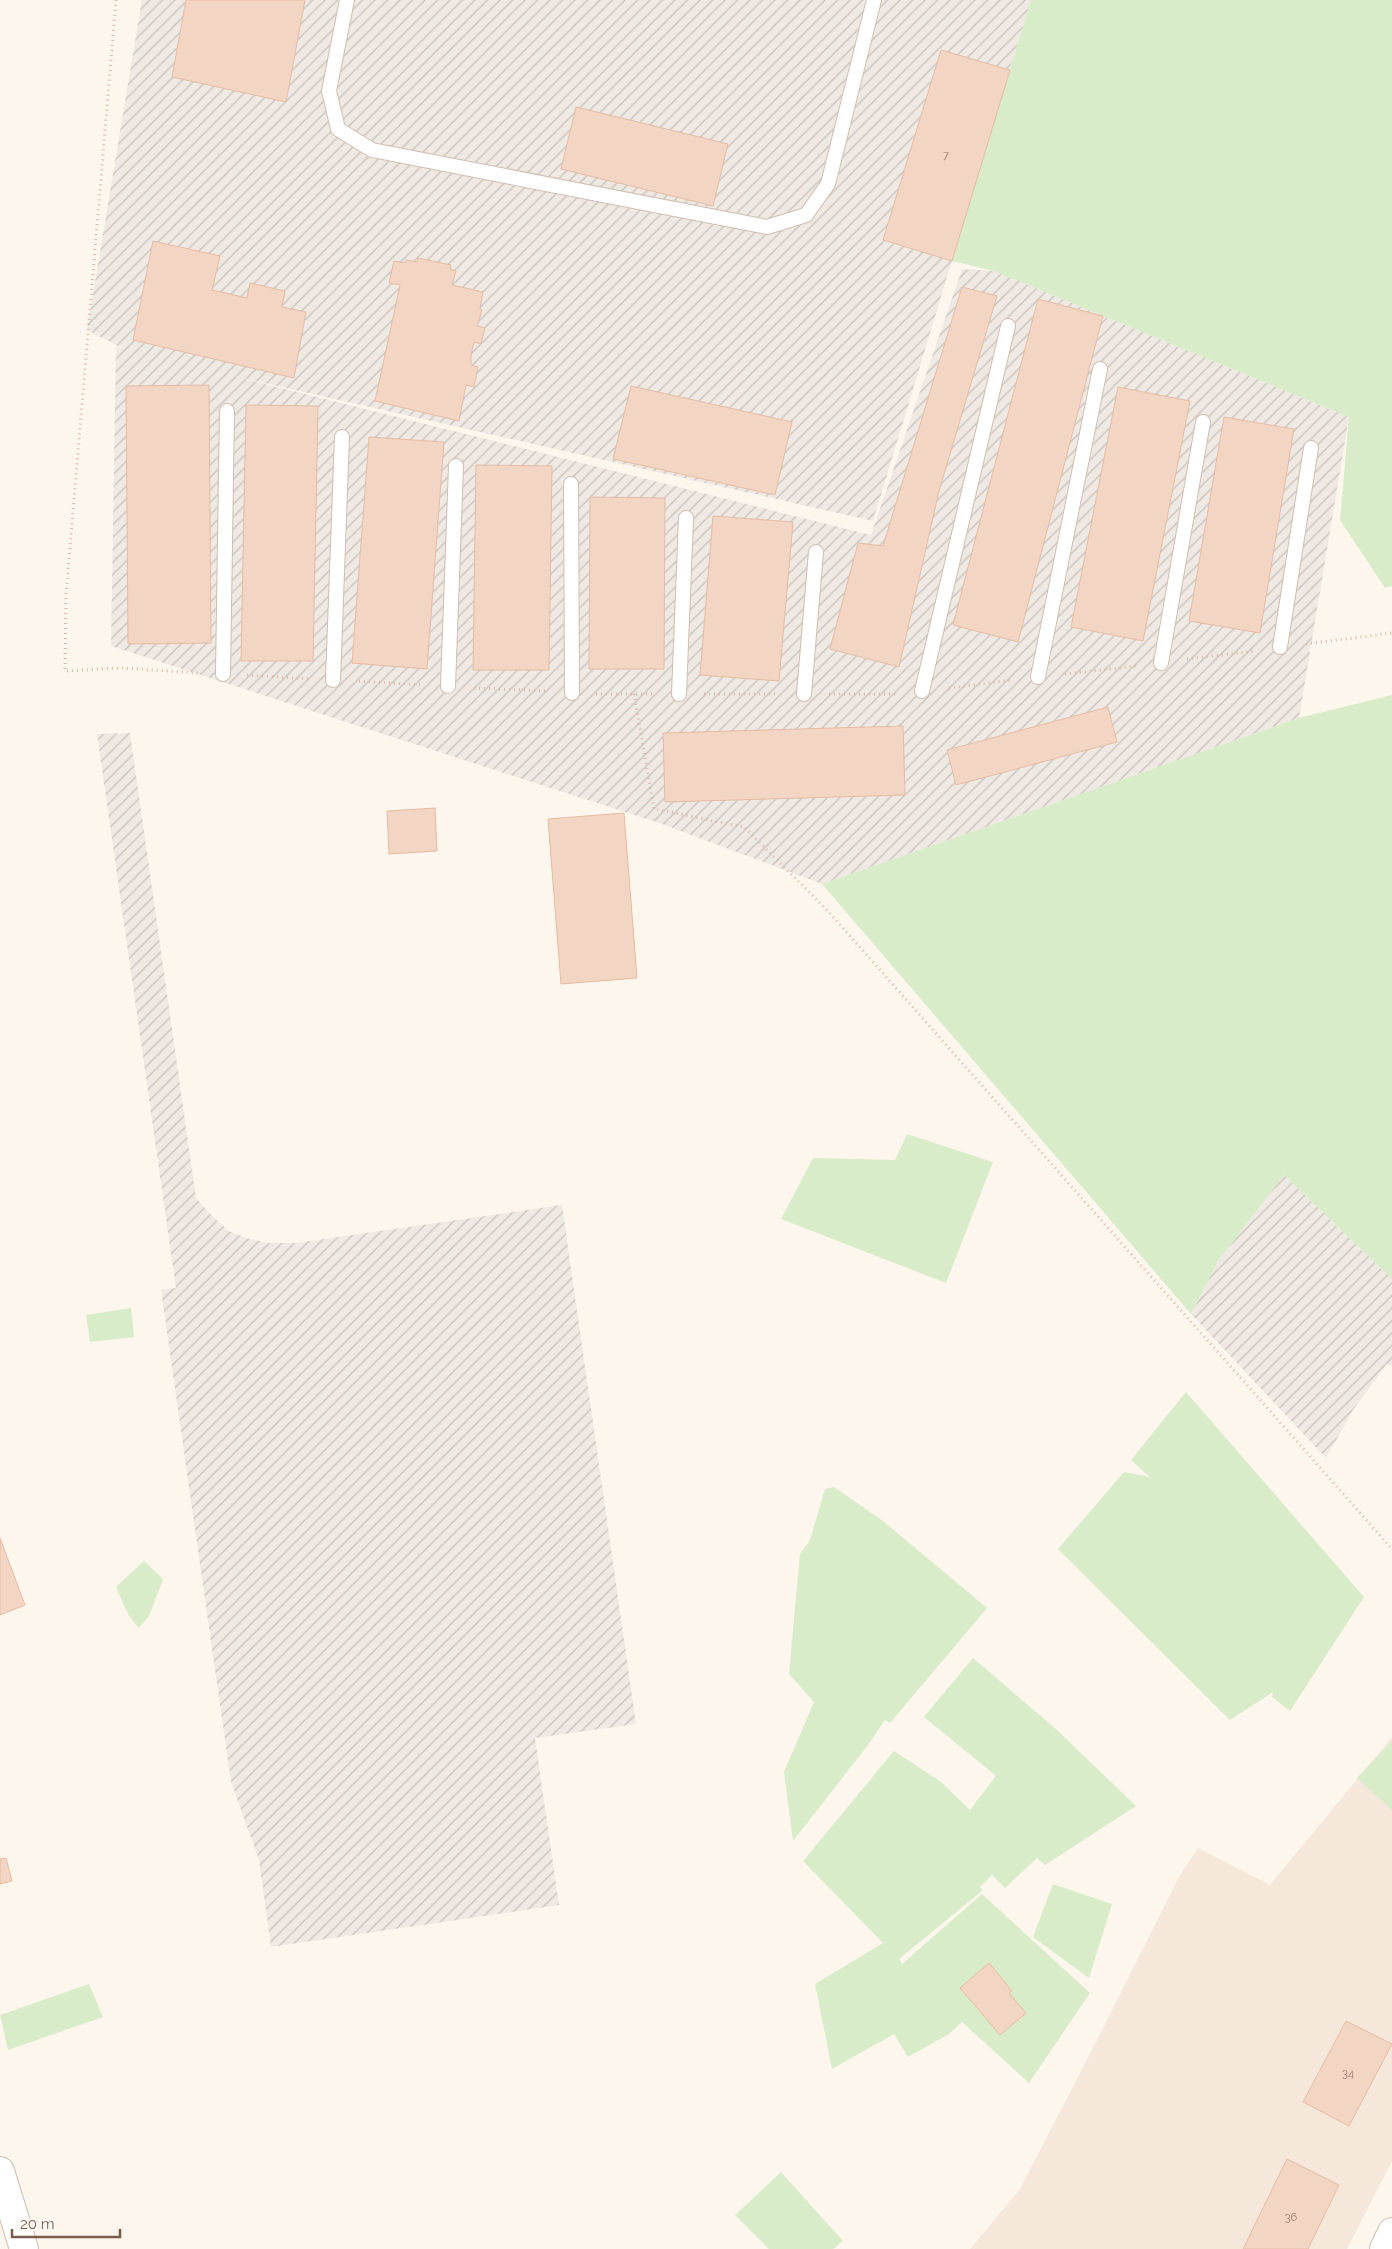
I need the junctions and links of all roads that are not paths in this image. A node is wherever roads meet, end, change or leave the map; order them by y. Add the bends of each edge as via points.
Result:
1 (347, 0) edge
2 (874, 0) edge
3 (1008, 326) dead end
4 (1100, 370) dead end
5 (227, 411) dead end
6 (1203, 422) dead end
7 (342, 437) dead end
8 (1310, 448) dead end
9 (456, 466) dead end
10 (571, 484) dead end
11 (686, 518) dead end
12 (816, 552) dead end
13 (1280, 647) road end
14 (1161, 663) road end
15 (223, 674) road end
16 (1038, 677) road end
17 (333, 680) road end
18 (448, 686) road end
19 (922, 691) road end
20 (572, 693) road end
21 (678, 694) road end
22 (804, 694) road end
23 (0, 2171) edge
24 (1392, 2232) edge
25 (24, 2249) edge
26 (1384, 2249) edge

1 - 2 lane via 329,91 338,129 372,150 767,227 806,215 828,184
3 - 19 lane
4 - 16 lane
5 - 15 lane
6 - 14 lane
7 - 17 lane
8 - 13 lane
9 - 18 lane
10 - 20 lane
11 - 21 lane
12 - 22 lane
23 - 25 street
24 - 26 street

